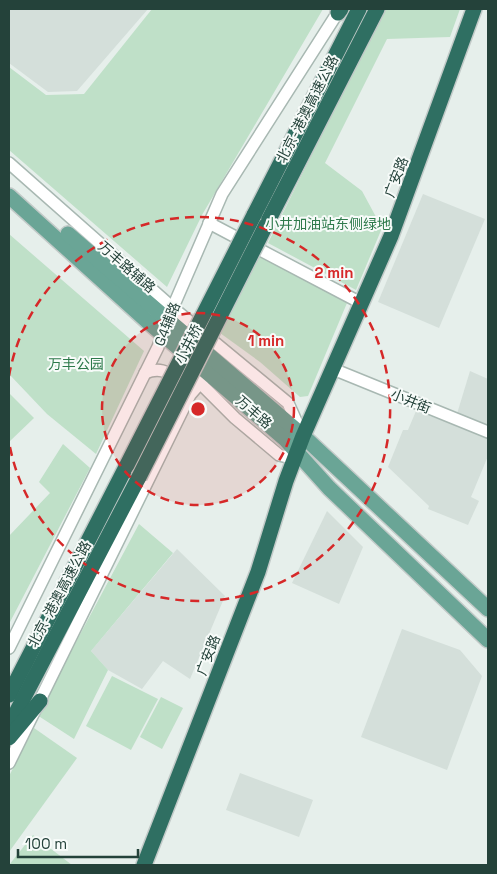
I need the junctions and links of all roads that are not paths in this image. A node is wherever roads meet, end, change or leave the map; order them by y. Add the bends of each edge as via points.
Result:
1 (359, 9) edge
2 (377, 9) edge
3 (474, 9) edge
4 (340, 10) edge
5 (9, 164) edge
6 (9, 184) edge
7 (9, 196) edge
8 (260, 220) junction
9 (209, 222) junction
10 (361, 303) junction
11 (168, 321) junction
12 (334, 369) junction
13 (145, 374) junction
14 (203, 374) junction
15 (190, 395) junction
16 (488, 432) edge
17 (303, 436) junction
18 (297, 454) junction
19 (127, 465) joint
20 (346, 475) junction
21 (139, 477) joint
22 (329, 488) junction
23 (488, 609) edge
24 (488, 640) edge
25 (9, 648) edge
26 (9, 695) edge
27 (40, 701) junction
28 (9, 726) edge
29 (9, 738) edge
30 (9, 763) edge
31 (144, 865) edge

1 - 8 highway
2 - 8 highway, 北京-港澳高速公路
3 - 10 highway, 广安路 via 416,173
4 - 9 street, G4辅路 via 222,194
5 - 11 street, 万丰路辅路
6 - 11 main road, 万丰路
7 - 11 main road, 万丰路
8 - 19 highway, 小井桥, bridge
8 - 21 highway, 小井桥, bridge
9 - 10 street
9 - 11 street, G4辅路
10 - 12 highway, 广安路
11 - 13 street, G4辅路
11 - 14 main road, 万丰路
11 - 17 main road, 万丰路
12 - 16 street, 小井街
12 - 17 highway, 广安路
13 - 15 street via 156,368 166,371 182,383
13 - 25 street, G4辅路
14 - 15 street
14 - 18 main road, 万丰路 via 286,439
15 - 27 street
17 - 18 highway, 广安路
17 - 20 main road, 万丰路
18 - 22 main road, 万丰路
18 - 31 highway, 广安路 via 258,572
19 - 26 highway, 北京-港澳高速公路
20 - 22 main road via 332,480
20 - 23 main road, 万丰路
21 - 28 highway, 北京-港澳高速公路
22 - 24 main road, 万丰路
27 - 29 highway
27 - 30 street

